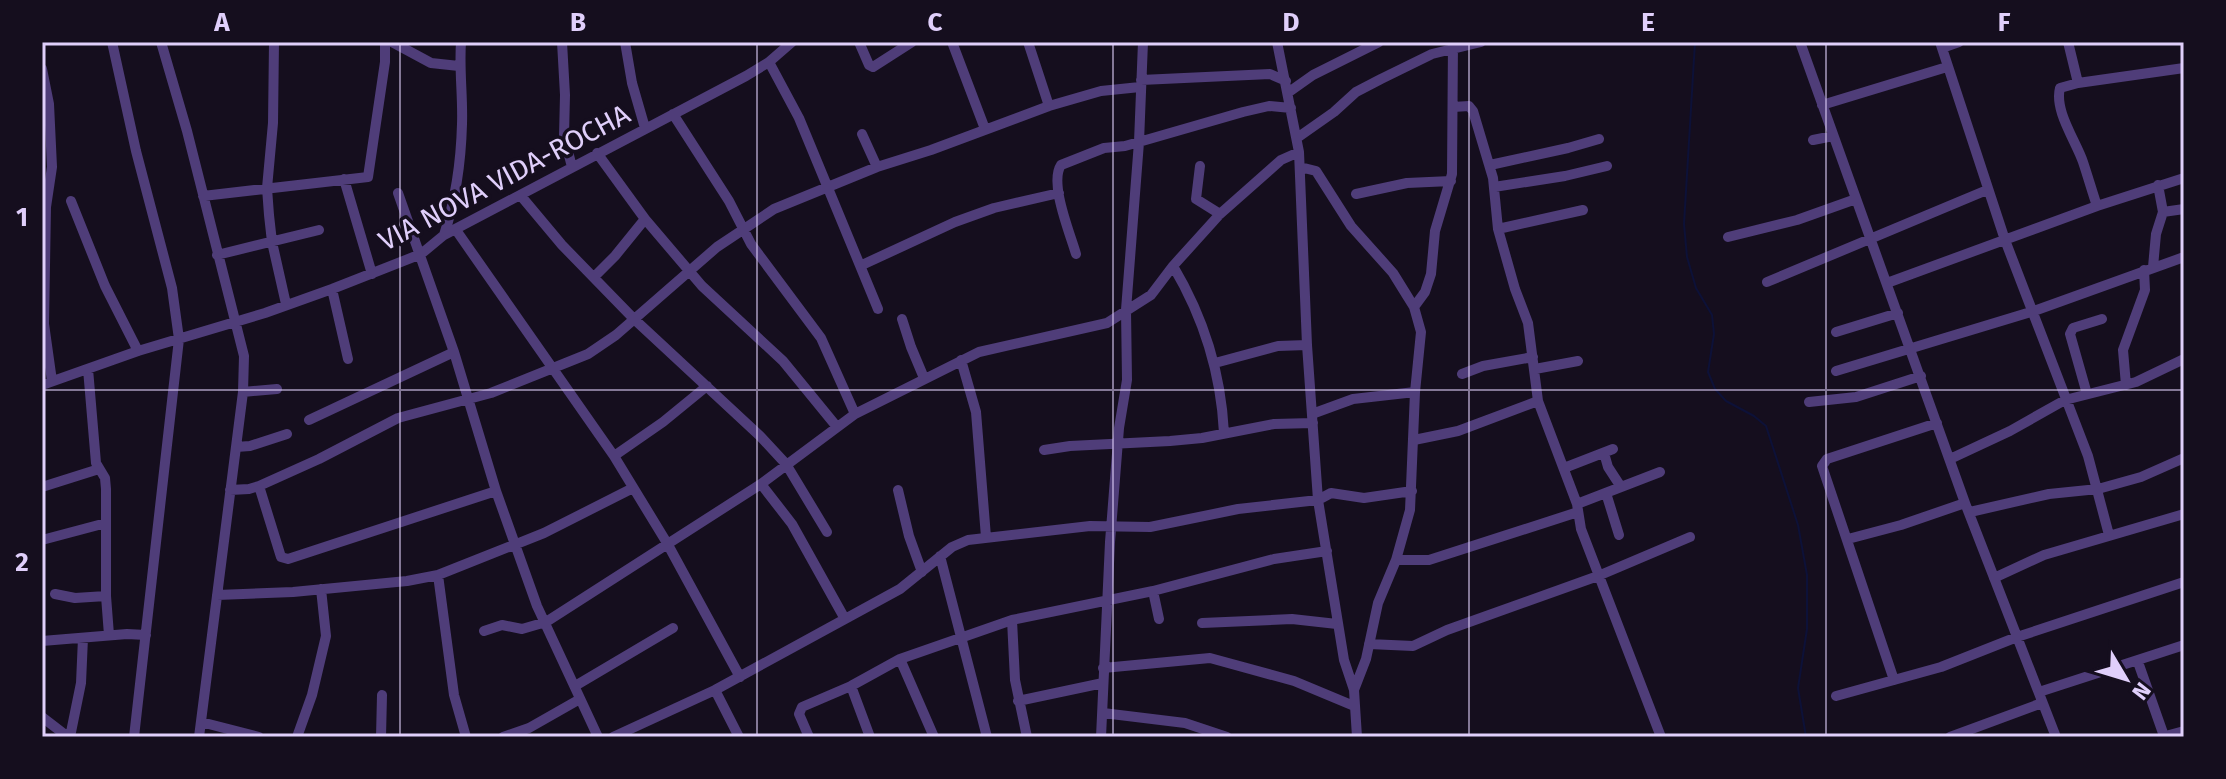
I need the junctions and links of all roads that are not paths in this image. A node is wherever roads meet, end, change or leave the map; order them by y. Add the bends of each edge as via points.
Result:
1 (112, 42) edge
2 (161, 42) edge
3 (274, 42) edge
4 (385, 42) edge
5 (392, 42) edge
6 (461, 42) edge
7 (562, 42) edge
8 (625, 42) edge
9 (792, 42) edge
10 (859, 42) edge
11 (912, 42) edge
12 (952, 42) edge
13 (1028, 42) edge
14 (1143, 42) edge
15 (1277, 42) edge
16 (1379, 42) edge
17 (1481, 42) edge
18 (1800, 42) edge
19 (1959, 42) edge
20 (2068, 42) edge
21 (1453, 45) edge
22 (1941, 45) edge
23 (769, 62) junction
24 (459, 66) junction
25 (1947, 67) junction
26 (2184, 68) edge
27 (42, 69) edge
28 (2078, 83) junction
29 (1140, 84) junction
30 (1287, 86) junction
31 (1822, 105) junction
32 (1049, 106) junction
33 (1453, 107) junction
34 (1291, 108) junction
35 (673, 114) junction
36 (645, 128) junction
37 (985, 129) junction
38 (862, 134) dead end
39 (1833, 136) junction
40 (1297, 138) junction
41 (1599, 139) dead end
42 (1813, 140) dead end
43 (1139, 142) junction
44 (1299, 152) junction
45 (597, 153) junction
46 (1490, 165) junction
47 (1200, 166) dead end
48 (1607, 166) dead end
49 (572, 167) junction
50 (877, 167) junction
51 (1300, 167) junction
52 (2184, 178) edge
53 (344, 179) junction
54 (1451, 181) junction
55 (2158, 185) junction
56 (829, 187) junction
57 (1494, 187) junction
58 (267, 188) junction
59 (1987, 190) junction
60 (398, 193) dead end
61 (1059, 193) junction
62 (1356, 194) dead end
63 (203, 196) junction
64 (521, 196) junction
65 (1856, 199) junction
66 (71, 201) dead end
67 (2097, 206) junction
68 (44, 207) edge
69 (2184, 209) edge
70 (1583, 210) dead end
71 (2163, 212) junction
72 (1220, 214) junction
73 (645, 219) junction
74 (742, 229) junction
75 (1498, 229) junction
76 (319, 230) dead end
77 (456, 230) junction
78 (444, 235) junction
79 (1728, 237) dead end
80 (1871, 239) junction
81 (2005, 240) junction
82 (272, 242) junction
83 (421, 254) junction
84 (1076, 254) dead end
85 (217, 255) junction
86 (2184, 257) edge
87 (862, 265) junction
88 (1173, 266) junction
89 (2148, 269) junction
90 (689, 270) junction
91 (372, 274) junction
92 (594, 277) junction
93 (1767, 282) dead end
94 (1887, 283) junction
95 (332, 289) junction
96 (286, 304) junction
97 (1414, 307) junction
98 (878, 309) dead end
99 (1126, 310) junction
100 (2034, 311) junction
101 (1898, 313) junction
102 (634, 319) junction
103 (902, 319) dead end
104 (2102, 319) dead end
105 (236, 322) junction
106 (1836, 332) dead end
107 (179, 339) junction
108 (1307, 345) junction
109 (1910, 348) junction
110 (138, 351) junction
111 (454, 352) junction
112 (348, 359) dead end
113 (2184, 359) edge
114 (961, 360) junction
115 (1578, 361) dead end
116 (1215, 363) junction
117 (1534, 363) junction
118 (88, 369) junction
119 (554, 369) junction
120 (1836, 371) dead end
121 (1462, 374) dead end
122 (1921, 376) junction
123 (924, 378) junction
124 (47, 383) edge
125 (2126, 385) junction
126 (707, 386) junction
127 (277, 389) dead end
128 (243, 392) junction
129 (1415, 392) junction
130 (2087, 394) junction
131 (468, 398) junction
132 (2065, 400) junction
133 (1538, 401) junction
134 (1809, 402) dead end
135 (855, 414) junction
136 (1312, 419) junction
137 (309, 420) dead end
138 (1937, 423) junction
139 (837, 427) junction
140 (1224, 433) junction
141 (287, 434) dead end
142 (1414, 440) junction
143 (1118, 446) junction
144 (236, 447) junction
145 (1044, 450) dead end
146 (614, 456) junction
147 (2184, 458) edge
148 (1950, 459) junction
149 (786, 464) junction
150 (1564, 468) junction
151 (99, 469) junction
152 (1660, 472) dead end
153 (761, 484) junction
154 (259, 486) junction
155 (42, 487) edge
156 (1621, 487) junction
157 (633, 488) junction
158 (2098, 489) junction
159 (230, 490) junction
160 (898, 490) dead end
161 (496, 491) junction
162 (1412, 491) junction
163 (1606, 493) junction
164 (1318, 500) junction
165 (1968, 507) junction
166 (1577, 508) junction
167 (2184, 514) edge
168 (106, 523) junction
169 (1112, 526) junction
170 (827, 532) dead end
171 (1619, 535) dead end
172 (2109, 535) junction
173 (986, 537) junction
174 (1690, 537) dead end
175 (1848, 539) junction
176 (42, 540) edge
177 (516, 542) junction
178 (667, 543) junction
179 (1327, 551) junction
180 (940, 556) junction
181 (1396, 560) junction
182 (922, 572) junction
183 (438, 575) junction
184 (1598, 576) junction
185 (1994, 578) junction
186 (2184, 582) edge
187 (321, 589) junction
188 (1153, 591) junction
189 (55, 594) dead end
190 (217, 595) junction
191 (106, 596) junction
192 (1106, 599) junction
193 (845, 619) junction
194 (1159, 619) dead end
195 (1012, 620) junction
196 (546, 622) junction
197 (1202, 623) dead end
198 (1337, 624) junction
199 (673, 628) dead end
200 (484, 631) dead end
201 (109, 635) junction
202 (146, 635) junction
203 (961, 637) junction
204 (2017, 637) junction
205 (83, 638) junction
206 (42, 641) edge
207 (1369, 644) junction
208 (2184, 645) edge
209 (900, 659) junction
210 (2138, 662) junction
211 (1103, 668) junction
212 (740, 677) junction
213 (1894, 680) junction
214 (1103, 683) junction
215 (575, 686) junction
216 (851, 686) junction
217 (715, 690) junction
218 (1354, 690) junction
219 (382, 695) dead end
220 (1836, 696) dead end
221 (2041, 698) junction
222 (580, 699) junction
223 (1018, 701) junction
224 (1354, 706) junction
225 (1103, 713) junction
226 (42, 717) edge
227 (201, 722) junction
228 (2184, 731) edge
229 (2163, 736) edge
230 (69, 737) edge
231 (134, 737) edge
232 (199, 737) edge
233 (259, 737) edge
234 (297, 737) edge
235 (381, 737) edge
236 (466, 737) edge
237 (503, 737) edge
238 (598, 737) edge
239 (613, 737) edge
240 (739, 737) edge
241 (809, 737) edge
242 (870, 737) edge
243 (934, 737) edge
244 (987, 737) edge
245 (1027, 737) edge
246 (1101, 737) edge
247 (1227, 737) edge
248 (1357, 737) edge
249 (1661, 737) edge
250 (1950, 737) edge
251 (2056, 737) edge

1 - 107 street via 170,277
2 - 63 street
3 - 58 street
4 - 53 street via 370,175
5 - 24 street via 431,63
6 - 24 street
7 - 49 street via 564,136
8 - 36 street
9 - 23 street, VIA NOVA VIDA-ROCHA
10 - 11 street via 873,67
12 - 37 street
13 - 32 street
14 - 29 street
15 - 30 street
16 - 30 street
17 - 21 street
18 - 31 street
19 - 22 street
20 - 28 street
21 - 33 street
21 - 40 street via 1356,92
22 - 25 street
23 - 35 street, VIA NOVA VIDA-ROCHA
23 - 56 street
24 - 78 street via 458,188
25 - 31 street
25 - 59 street
26 - 28 street
27 - 68 street via 52,167
28 - 67 street via 2060,88 2058,95
29 - 30 street via 1270,74
29 - 32 street
29 - 43 street
30 - 34 street
31 - 39 street
32 - 37 street
33 - 46 street via 1471,108
33 - 54 street
34 - 40 street
34 - 43 street via 1269,106
35 - 36 street, VIA NOVA VIDA-ROCHA
35 - 74 street
36 - 45 street, VIA NOVA VIDA-ROCHA
37 - 50 street
38 - 50 street
39 - 42 street
39 - 65 street
40 - 44 street
41 - 46 street
43 - 61 street via 1104,148 1061,165
43 - 99 street
44 - 51 street
44 - 72 street via 1281,160
45 - 49 street, VIA NOVA VIDA-ROCHA
45 - 73 street
46 - 57 street
47 - 72 street via 1196,199
48 - 57 street
49 - 64 street, VIA NOVA VIDA-ROCHA
50 - 56 street
51 - 97 street via 1316,171
51 - 108 street
52 - 55 street
53 - 58 street
53 - 91 street
54 - 62 street
54 - 97 street via 1435,231 1427,285
55 - 67 street
55 - 71 street
56 - 74 street via 774,209
56 - 87 street
57 - 75 street
58 - 63 street
58 - 82 street
59 - 80 street
59 - 81 street
60 - 83 street
61 - 84 street
61 - 87 street via 955,222
63 - 85 street
64 - 77 street, VIA NOVA VIDA-ROCHA
64 - 92 street
65 - 79 street
65 - 80 street
66 - 110 street
67 - 81 street
68 - 124 street
69 - 71 street
70 - 75 street
71 - 89 street
72 - 88 street
73 - 90 street
73 - 92 street
74 - 90 street
74 - 135 street via 821,338
75 - 117 street via 1528,323
76 - 82 street
77 - 78 street, VIA NOVA VIDA-ROCHA
77 - 119 street
78 - 83 street, VIA NOVA VIDA-ROCHA
80 - 93 street
80 - 94 street
81 - 94 street
81 - 100 street
82 - 85 street
82 - 96 street
83 - 91 street, VIA NOVA VIDA-ROCHA
83 - 111 street
85 - 105 street
86 - 89 street
87 - 98 street
88 - 99 street via 1151,295
88 - 116 street via 1198,310
89 - 100 street
89 - 125 street via 2123,350
90 - 102 street
90 - 139 street via 783,361
91 - 95 street, VIA NOVA VIDA-ROCHA
92 - 102 street
94 - 101 street
95 - 96 street, VIA NOVA VIDA-ROCHA
95 - 112 street
96 - 105 street, VIA NOVA VIDA-ROCHA
97 - 129 street via 1421,332
99 - 114 street via 1102,325 995,347
99 - 143 street via 1127,380
100 - 109 street
100 - 132 street
101 - 106 street
101 - 109 street
102 - 119 street via 604,345
102 - 126 street
103 - 123 street
104 - 130 street via 2073,328 2070,334
105 - 107 street, VIA NOVA VIDA-ROCHA
105 - 128 street via 244,356
107 - 110 street, VIA NOVA VIDA-ROCHA
107 - 202 street
108 - 116 street via 1278,346
108 - 136 street
109 - 120 street
109 - 122 street
110 - 118 street, VIA NOVA VIDA-ROCHA
111 - 131 street
111 - 137 street
113 - 125 street
114 - 123 street
114 - 173 street via 976,412
115 - 117 street
116 - 140 street
117 - 121 street via 1497,362
117 - 133 street
118 - 124 street, VIA NOVA VIDA-ROCHA
118 - 151 street
119 - 131 street
119 - 146 street
122 - 134 street via 1856,397
122 - 138 street
123 - 135 street
125 - 130 street
126 - 146 street
126 - 149 street
127 - 128 street
128 - 144 street
129 - 136 street via 1353,399
129 - 142 street
130 - 132 street
131 - 154 street via 398,418
131 - 161 street
132 - 148 street
132 - 158 street
133 - 142 street via 1458,431
133 - 150 street
135 - 139 street
136 - 140 street
136 - 164 street
138 - 148 street
138 - 175 street via 1823,461
139 - 149 street
140 - 143 street
141 - 144 street
142 - 162 street
143 - 145 street
143 - 169 street
144 - 159 street
146 - 157 street
147 - 158 street
148 - 165 street
149 - 153 street
149 - 170 street
150 - 156 street via 1608,451 1608,467
150 - 166 street
151 - 155 street
151 - 168 street via 105,478
152 - 156 street
153 - 178 street
153 - 193 street via 792,524
154 - 159 street
154 - 161 street via 281,557 288,559
156 - 163 street
157 - 177 street
157 - 178 street
158 - 165 street
158 - 172 street
159 - 190 street
160 - 182 street
161 - 177 street
162 - 164 street via 1356,499 1331,493
162 - 181 street
163 - 166 street
163 - 171 street
164 - 169 street via 1150,527
164 - 179 street
165 - 175 street
165 - 185 street
166 - 181 street via 1429,560
166 - 184 street
167 - 172 street
168 - 176 street
168 - 191 street
169 - 173 street
169 - 192 street
172 - 185 street via 2044,555
173 - 180 street via 968,540
174 - 184 street
175 - 213 street
177 - 183 street
177 - 196 street
178 - 196 street
178 - 212 street
179 - 188 street via 1233,568
179 - 198 street
180 - 182 street
180 - 203 street
181 - 207 street
182 - 193 street
183 - 187 street
183 - 236 street via 454,695
184 - 207 street via 1413,646
184 - 249 street
185 - 204 street
186 - 204 street
187 - 190 street
187 - 234 street via 326,636
188 - 192 street
188 - 194 street
189 - 191 street
190 - 227 street
191 - 201 street
192 - 195 street
192 - 211 street
193 - 212 street
195 - 203 street
195 - 223 street
196 - 200 street
196 - 215 street
197 - 198 street via 1292,619
198 - 218 street
199 - 215 street
201 - 202 street
201 - 205 street
202 - 231 street
203 - 209 street
203 - 244 street
204 - 213 street
204 - 221 street
205 - 206 street
205 - 230 street via 81,683
207 - 218 street
208 - 210 street
209 - 216 street
209 - 243 street
210 - 221 street
210 - 229 street
211 - 214 street
211 - 224 street via 1210,658 1294,681
212 - 217 street
213 - 220 street
214 - 223 street
214 - 225 street
215 - 222 street
216 - 241 street via 800,709
216 - 242 street
217 - 239 street
217 - 240 street
218 - 224 street
219 - 235 street
221 - 250 street
221 - 251 street
222 - 237 street
222 - 238 street
223 - 245 street
224 - 248 street
225 - 246 street
225 - 247 street via 1185,723
226 - 230 street
227 - 232 street
227 - 233 street
228 - 229 street

